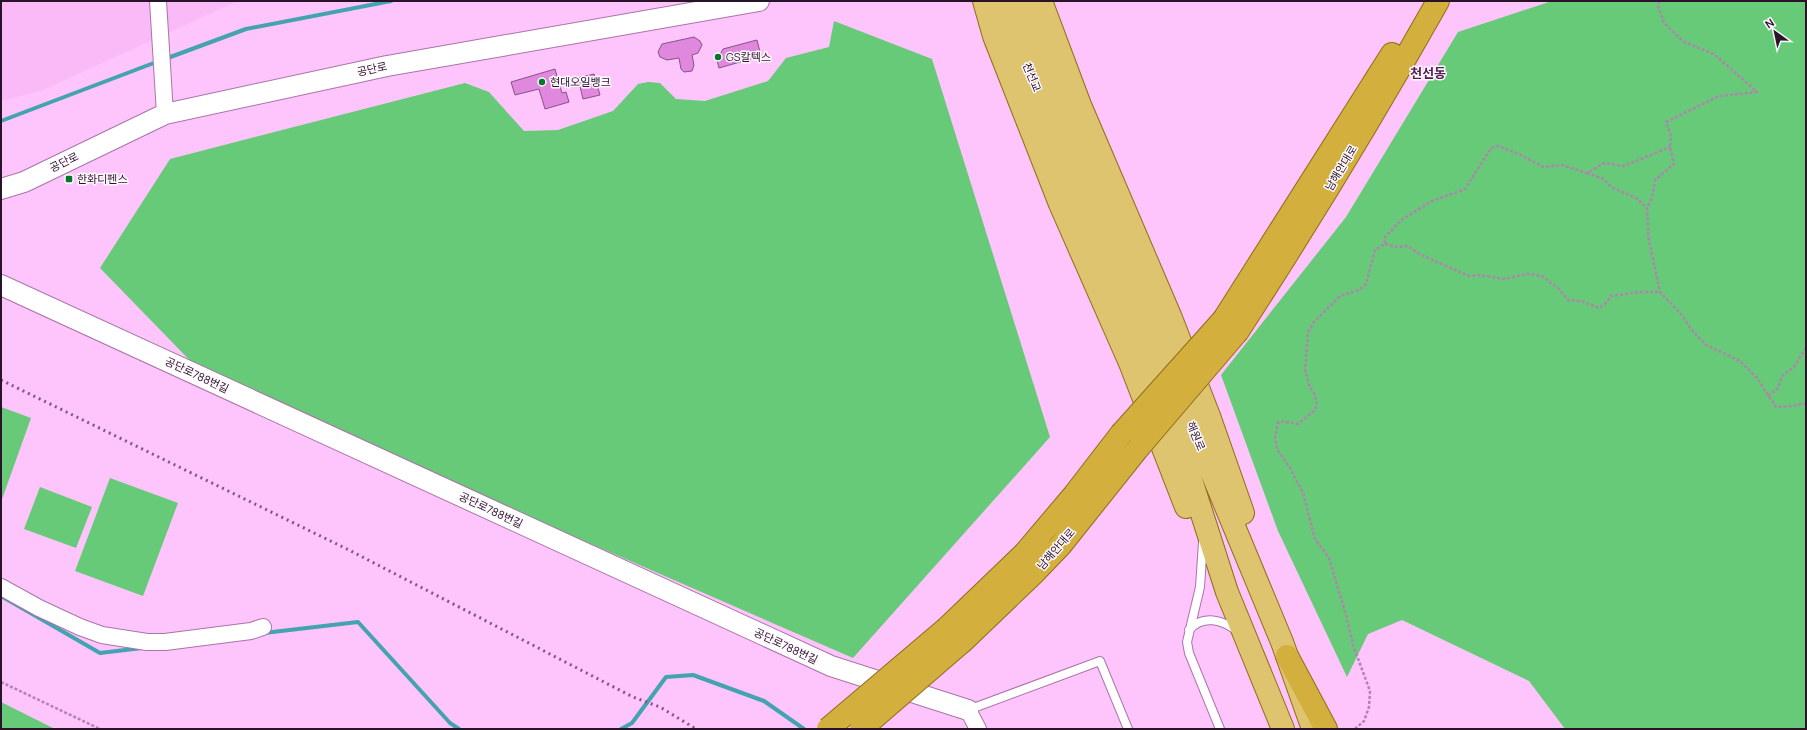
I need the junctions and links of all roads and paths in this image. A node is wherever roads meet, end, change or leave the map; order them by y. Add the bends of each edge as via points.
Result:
1 (158, 1) edge
2 (759, 1) edge
3 (984, 1) edge
4 (993, 1) edge
5 (1003, 1) edge
6 (1024, 1) edge
7 (1036, 1) edge
8 (1426, 1) edge
9 (1438, 1) edge
10 (1660, 1) edge
11 (1045, 11) edge
12 (991, 26) junction
13 (165, 114) junction
14 (1670, 147) junction
15 (1069, 149) junction
16 (1587, 173) junction
17 (1, 189) edge
18 (1647, 208) junction
19 (1385, 244) junction
20 (1, 285) edge
21 (1660, 292) junction
22 (1231, 325) junction
23 (1806, 347) edge
24 (1768, 396) junction
25 (1806, 403) edge
26 (1203, 542) junction
27 (1, 587) edge
28 (1228, 592) junction
29 (263, 628) dead end
30 (1189, 630) junction
31 (955, 634) junction
32 (1248, 644) junction
33 (1284, 649) junction
34 (1, 682) edge
35 (968, 710) junction
36 (100, 729) edge
37 (828, 729) edge
38 (861, 729) edge
39 (978, 729) edge
40 (1128, 729) edge
41 (1220, 729) edge
42 (1283, 729) edge
43 (1313, 729) edge
44 (1326, 729) edge
45 (1355, 729) edge

1 - 13 street
2 - 13 street, 공단로 via 387,66
3 - 12 main road
4 - 12 main road
5 - 15 main road, 천선교
6 - 15 main road, 천선교
7 - 11 main road
8 - 22 highway, 남해안대로
9 - 22 highway, 남해안대로 via 1378,108 1287,256
10 - 14 path via 1658,6 1664,23 1684,42 1714,54 1757,92 1719,96 1666,122 1671,136
11 - 33 main road via 1080,105 1172,318 1209,416 1244,517
12 - 26 main road via 1060,204 1130,363 1183,499
13 - 17 street, 공단로 via 24,182
14 - 16 path via 1624,166 1604,163
14 - 18 path via 1674,164 1655,180 1652,198
15 - 28 main road, 해원로 via 1176,433
15 - 33 main road, 해원로
16 - 18 path via 1604,179 1611,187 1636,198
16 - 19 path via 1562,165 1543,167 1498,146 1491,148 1465,189 1432,201 1401,220 1385,237
18 - 21 path via 1649,241
19 - 21 path via 1408,246 1419,254 1469,276 1480,275 1504,280 1527,274 1542,276 1568,300 1581,301 1599,308 1612,296
19 - 45 path via 1375,250 1366,284 1359,290 1340,296 1314,322 1308,332 1305,369 1317,405 1315,410 1298,424 1280,421 1275,436 1277,449 1304,493 1315,539 1329,558 1353,645 1370,691 1370,708 1364,721
20 - 35 street, 공단로788번길 via 831,666
21 - 24 path via 1682,314 1706,345 1740,361 1757,378
22 - 31 highway, 남해안대로, bridge via 1121,434 1074,495
22 - 31 highway, 남해안대로, bridge via 1060,546 1035,572
23 - 24 path via 1794,367 1782,376 1778,388
24 - 25 path via 1776,407
26 - 28 main road
26 - 30 lane via 1200,587
27 - 29 street via 24,601 102,635 165,642
28 - 32 main road, 해원로
30 - 32 lane via 1201,622 1221,621 1240,632
30 - 41 lane via 1189,653
31 - 37 highway, bridge
31 - 38 highway, bridge
32 - 42 main road, 해원로
33 - 43 main road, 해원로
33 - 44 highway
34 - 36 path
35 - 39 street
35 - 40 lane via 1100,661

